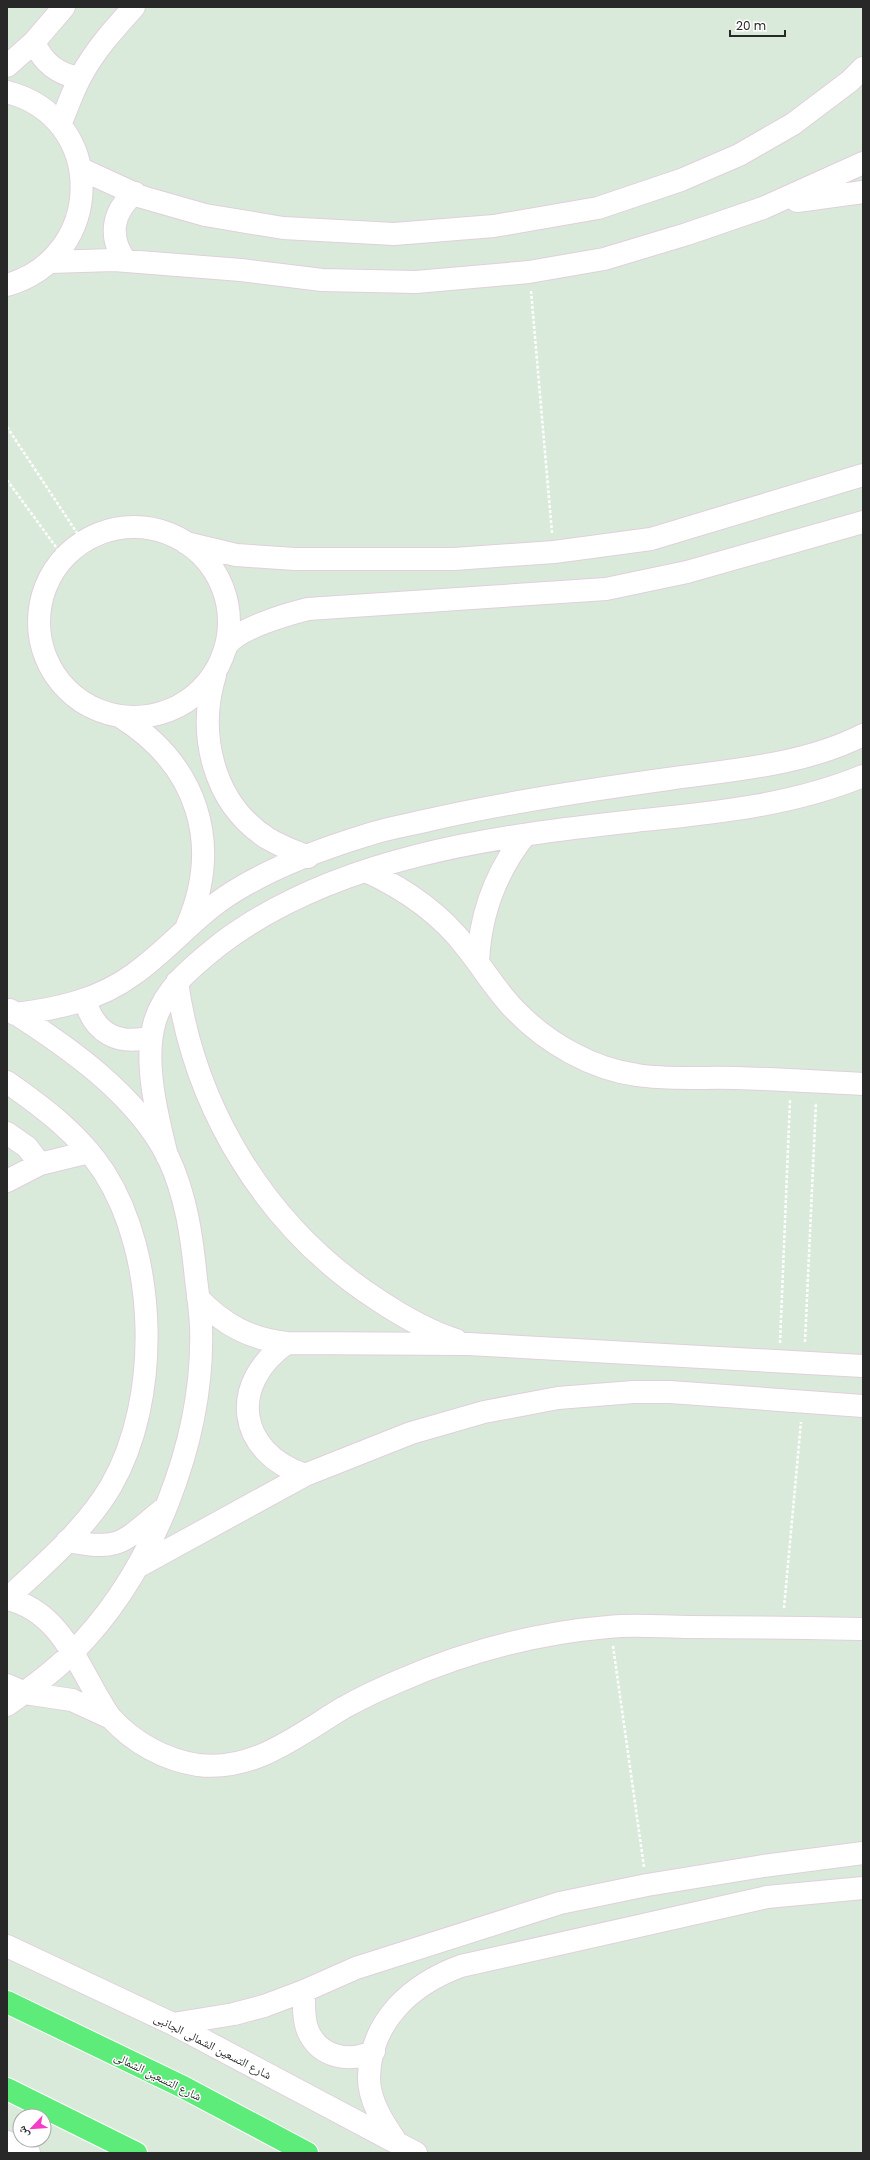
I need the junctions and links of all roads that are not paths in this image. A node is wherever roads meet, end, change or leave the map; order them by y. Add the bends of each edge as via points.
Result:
1 (64, 7) edge
2 (134, 7) edge
3 (34, 42) junction
4 (7, 66) edge
5 (80, 78) junction
6 (859, 81) edge
7 (7, 92) edge
8 (60, 125) junction
9 (863, 162) edge
10 (81, 169) junction
11 (863, 192) edge
12 (135, 193) junction
13 (763, 208) junction
14 (126, 261) junction
15 (50, 262) junction
16 (7, 285) edge
17 (863, 475) edge
18 (863, 522) edge
19 (186, 543) junction
20 (219, 663) junction
21 (121, 717) junction
22 (863, 735) edge
23 (863, 776) edge
24 (525, 835) junction
25 (308, 857) junction
26 (366, 871) junction
27 (186, 929) junction
28 (478, 962) junction
29 (177, 982) junction
30 (86, 1000) junction
31 (11, 1011) edge
32 (151, 1037) junction
33 (7, 1082) edge
34 (863, 1084) edge
35 (7, 1133) edge
36 (89, 1152) junction
37 (167, 1156) junction
38 (40, 1164) junction
39 (7, 1181) edge
40 (198, 1298) junction
41 (287, 1343) junction
42 (468, 1344) junction
43 (863, 1366) edge
44 (863, 1406) edge
45 (305, 1475) junction
46 (166, 1506) junction
47 (67, 1541) junction
48 (138, 1566) junction
49 (7, 1599) edge
50 (863, 1629) edge
51 (72, 1653) junction
52 (16, 1689) edge
53 (7, 1705) edge
54 (110, 1717) junction
55 (863, 1853) edge
56 (763, 1866) junction
57 (863, 1888) edge
58 (767, 1898) junction
59 (7, 1946) edge
60 (304, 1991) junction
61 (7, 2002) edge
62 (173, 2024) junction
63 (374, 2051) junction
64 (7, 2089) edge
65 (7, 2142) edge
66 (397, 2143) junction
67 (29, 2153) edge
68 (136, 2153) edge
69 (307, 2153) edge
70 (416, 2153) edge

1 - 3 street
2 - 5 street via 102,42
3 - 4 street
3 - 5 street via 46,63 67,76
5 - 8 street
6 - 12 street via 739,155 681,180 598,208 494,226 394,234 283,228 205,215
7 - 8 street via 21,96 42,108
8 - 10 street via 70,139
9 - 13 street
10 - 12 street
10 - 15 street via 82,203 71,235
11 - 13 street
12 - 14 street via 122,206 115,221 115,238
13 - 14 street via 604,259 529,272 416,282 322,280 241,270
14 - 15 street
15 - 16 street via 36,273
17 - 19 street via 651,539 554,552 446,559 295,559 236,555
18 - 20 street via 687,572 606,589 308,609 258,625 228,645
19 - 20 street via 216,574 224,594 228,636
19 - 21 street via 165,533 143,528 112,530 83,542 64,558 53,572 41,604 40,638 52,670 75,696 89,706
20 - 21 street via 206,685 176,708 140,717
20 - 25 street via 206,715 210,754 221,784 243,816 266,837 286,849
21 - 27 street via 154,740 168,756 187,784 197,810 204,850 203,870 200,891
22 - 25 street via 827,749 762,766 470,810 368,834
23 - 24 street via 814,794 760,806
24 - 26 street via 425,855
24 - 28 street via 502,867 489,897 482,923
25 - 27 street via 282,866 232,892
26 - 28 street via 403,890 436,915
26 - 29 street via 298,897 265,914 204,957
27 - 30 street via 135,974
28 - 34 street via 503,997 530,1025 562,1048 598,1065 637,1075
29 - 32 street via 164,1001
29 - 42 street via 189,1043 208,1097 233,1148 265,1195 303,1238 356,1285 417,1323
30 - 31 street via 50,1010
30 - 32 street via 92,1017 104,1031 127,1040
31 - 37 street via 114,1085 141,1117
32 - 37 street via 155,1097
33 - 36 street via 65,1125
35 - 38 street via 27,1147
36 - 38 street
36 - 47 street via 104,1171 116,1193 132,1240 146,1312 146,1363 138,1415 122,1464 97,1506
37 - 40 street via 185,1208 194,1254
38 - 39 street
40 - 41 street via 212,1313 241,1332 267,1341
40 - 46 street via 201,1326 194,1413
41 - 42 street
41 - 45 street via 271,1354 259,1369 251,1386 248,1406 259,1443 271,1458 287,1469
42 - 43 street
44 - 45 street via 670,1392 618,1393 551,1400 484,1412 411,1433
45 - 48 street
46 - 47 street via 120,1542 102,1546
46 - 48 street
47 - 49 street
48 - 51 street via 94,1628
49 - 51 street via 34,1608 59,1632
50 - 54 street via 611,1626 519,1641 430,1668 346,1707 280,1747 242,1762 201,1765 181,1762 143,1745
51 - 52 street
51 - 54 street
52 - 53 street
52 - 54 street via 72,1700
55 - 56 street
56 - 58 street
56 - 60 street via 647,1885 560,1903 356,1968
57 - 58 street
58 - 63 street via 461,1966 440,1973 421,1984 390,2014 378,2033
59 - 62 street, شارع التسعين الشمالى الجانبى
60 - 62 street via 234,2014
60 - 63 street via 308,2031 320,2047 336,2056 346,2058 360,2057
61 - 69 main road, شارع التسعين الشمالى via 183,2087
62 - 66 street, شارع التسعين الشمالى الجانبى
63 - 66 street via 369,2077 374,2100 384,2123
64 - 68 main road
65 - 67 street
66 - 70 street, شارع التسعين الشمالى الجانبى

